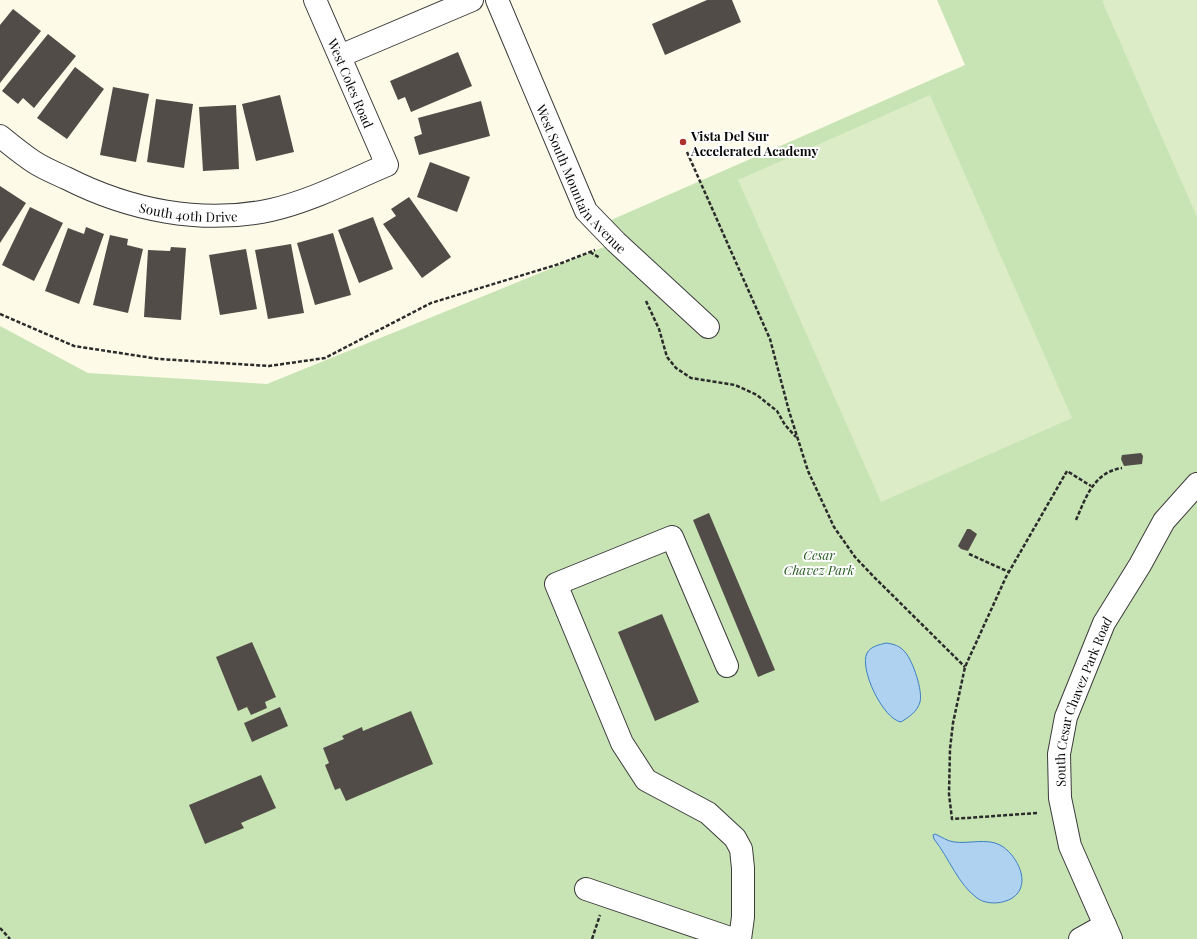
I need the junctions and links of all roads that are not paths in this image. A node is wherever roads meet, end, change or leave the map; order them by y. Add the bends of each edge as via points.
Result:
1 (315, 0) edge
2 (472, 0) edge
3 (497, 0) edge
4 (340, 56) junction
5 (0, 136) edge
6 (387, 165) joint
7 (708, 327) dead end
8 (1197, 484) edge
9 (727, 666) dead end
10 (586, 889) dead end
11 (1108, 932) edge
12 (733, 939) edge
13 (740, 939) edge
14 (1080, 939) edge

1 - 4 street, West Coles Road
2 - 4 street
3 - 7 street, West South Mountain Avenue via 586,211
4 - 6 street, West Coles Road
5 - 6 street, South 40th Drive via 35,163 91,191 152,209 200,216 271,210 304,200
8 - 11 street, South Cesar Chavez Park Road via 1164,521 1104,623 1066,717 1059,754 1060,798 1070,846
9 - 13 street via 672,537 556,584 622,743 646,780 708,813 735,838 741,849 743,917
10 - 12 street
11 - 14 street

